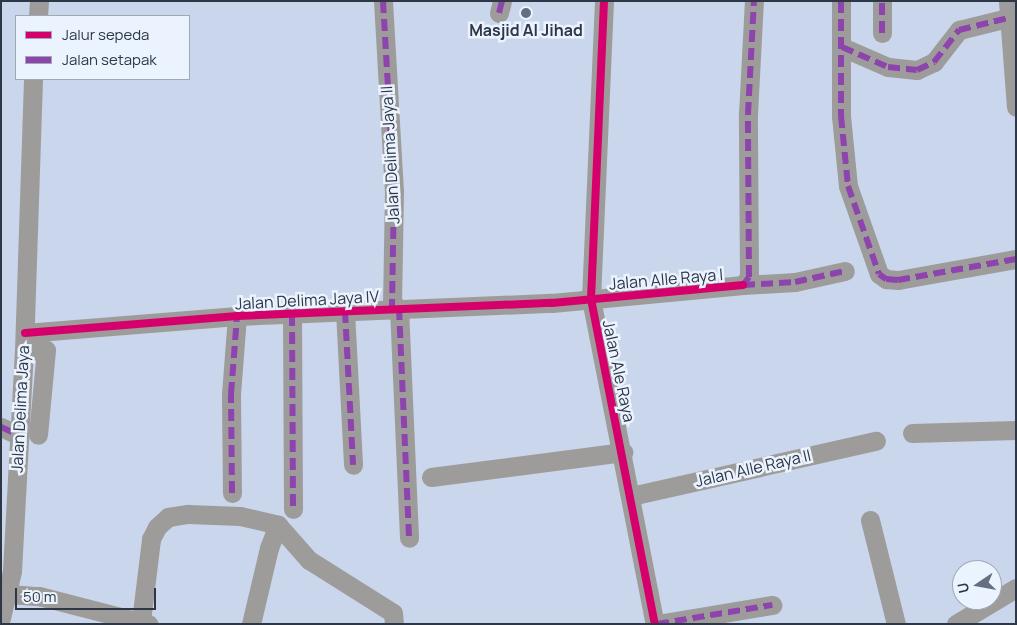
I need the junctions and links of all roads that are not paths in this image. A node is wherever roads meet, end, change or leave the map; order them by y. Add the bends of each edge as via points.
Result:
1 (39, 1) edge
2 (382, 1) edge
3 (604, 1) edge
4 (754, 1) edge
5 (841, 1) edge
6 (882, 1) edge
7 (1008, 10) edge
8 (38, 15) edge
9 (882, 33) dead end
10 (842, 47) junction
11 (34, 80) edge
12 (1016, 107) edge
13 (1016, 259) edge
14 (845, 271) dead end
15 (743, 284) junction
16 (591, 299) junction
17 (396, 309) junction
18 (345, 311) junction
19 (292, 314) junction
20 (237, 316) junction
21 (25, 333) junction
22 (24, 351) junction
23 (1016, 430) edge
24 (10, 431) edge
25 (912, 433) dead end
26 (38, 435) dead end
27 (876, 441) dead end
28 (623, 452) junction
29 (353, 465) dead end
30 (430, 477) dead end
31 (232, 492) dead end
32 (631, 496) junction
33 (293, 509) dead end
34 (870, 520) dead end
35 (278, 526) junction
36 (409, 538) dead end
37 (7, 569) edge
38 (1016, 588) edge
39 (4, 605) edge
40 (772, 605) dead end
41 (144, 622) edge
42 (252, 624) edge
43 (394, 624) edge
44 (656, 624) edge
45 (896, 624) edge
46 (956, 624) edge

1 - 8 street
2 - 17 street, Jalan Delima Jaya II via 394,191
3 - 16 street, Jalan Ale Raya
4 - 15 street via 748,114 749,277
5 - 10 street
6 - 9 street
7 - 10 street via 959,30 934,62 917,70 888,67
7 - 12 street
10 - 13 street via 841,116 848,186 877,270 886,279 898,280
11 - 21 street, Jalan Delima Jaya
14 - 15 street, Jalan Alle Raya I via 795,282
15 - 16 street, Jalan Alle Raya I
16 - 17 street, Jalan Delima Jaya IV
16 - 28 street, Jalan Ale Raya
17 - 18 street, Jalan Delima Jaya IV
17 - 36 street, Jalan Delima Jaya II
18 - 19 street, Jalan Delima Jaya IV
18 - 29 street
19 - 20 street, Jalan Delima Jaya IV
19 - 33 street
20 - 21 street, Jalan Delima Jaya IV
20 - 31 street via 231,394
21 - 22 street, Jalan Delima Jaya
22 - 24 street, Jalan Delima Jaya
22 - 26 street via 46,350
23 - 25 street
24 - 37 street, Jalan Delima Jaya
27 - 32 street, Jalan Alle Raya II
28 - 30 street
28 - 32 street, Jalan Ale Raya
32 - 44 street, Jalan Ale Raya
34 - 45 street
35 - 41 street via 240,516 188,514 168,517 157,527 151,539
35 - 42 street via 269,548
35 - 43 street via 309,560 393,613
37 - 39 street, Jalan Delima Jaya
38 - 46 street
39 - 41 street via 39,596
40 - 44 street

